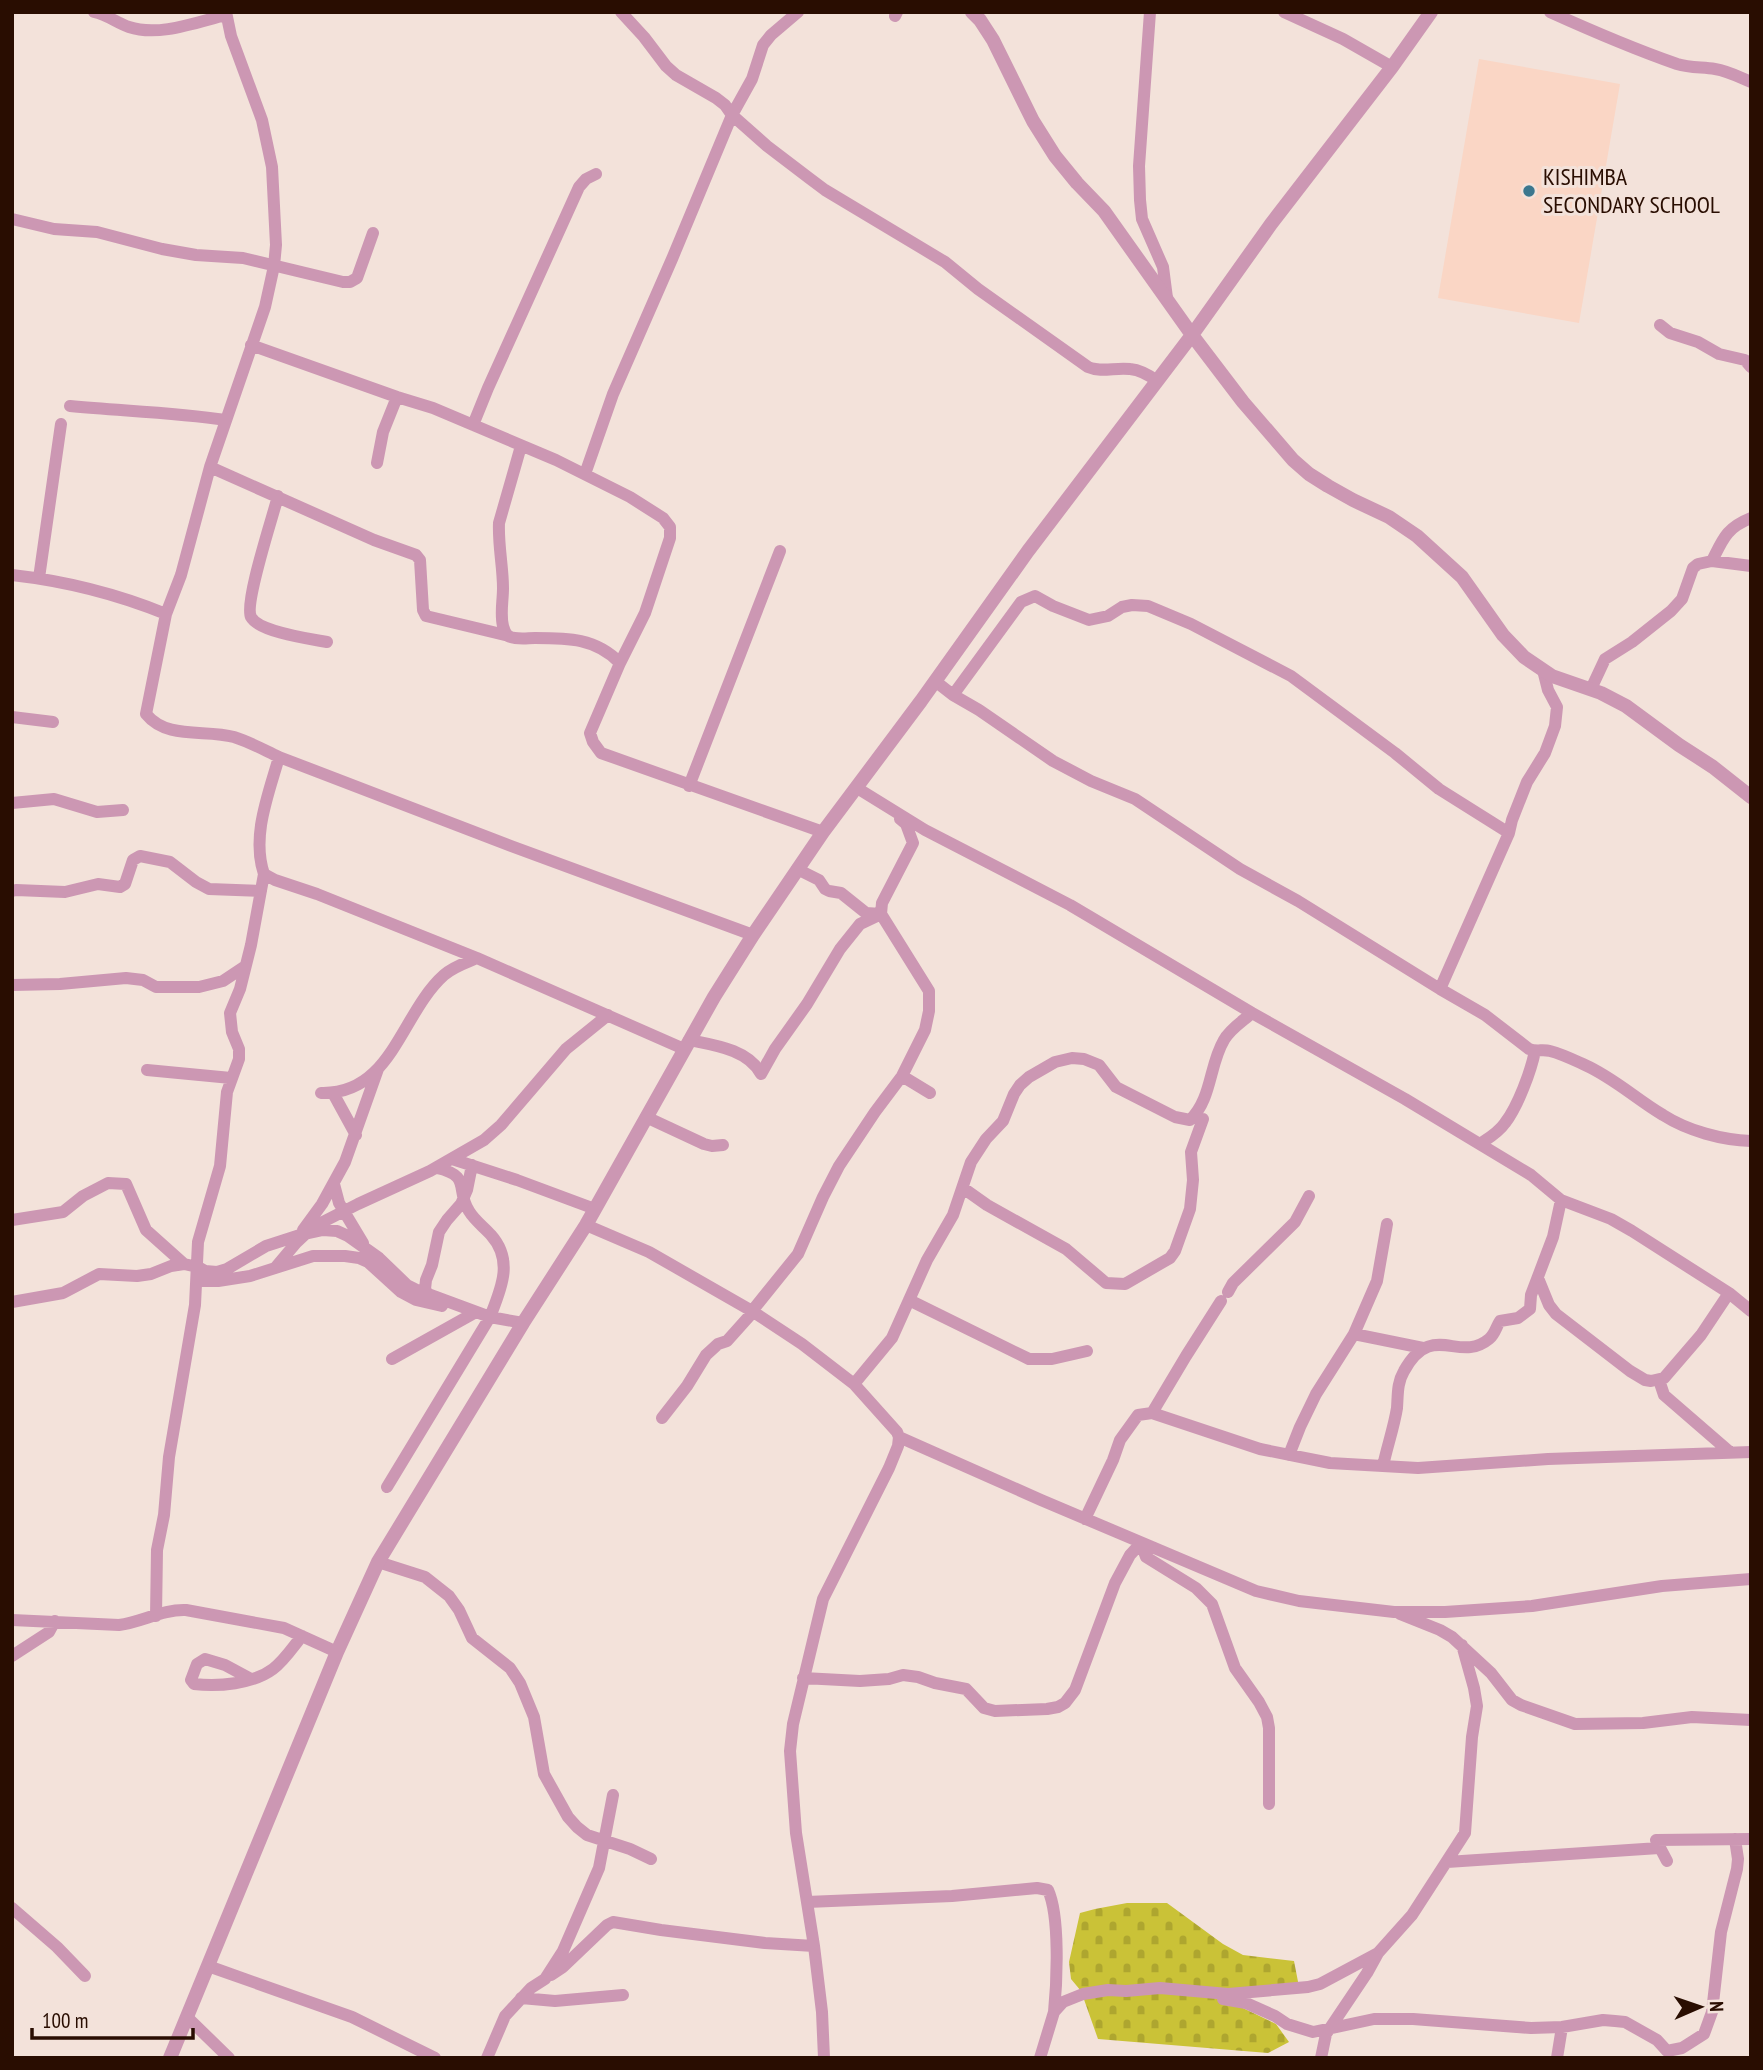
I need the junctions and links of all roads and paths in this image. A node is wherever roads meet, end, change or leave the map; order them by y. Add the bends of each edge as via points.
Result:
1 (94, 12) edge
2 (621, 12) edge
3 (798, 12) edge
4 (972, 12) edge
5 (1150, 12) edge
6 (1284, 12) edge
7 (1431, 12) edge
8 (1550, 12) edge
9 (226, 14) edge
10 (1392, 67) junction
11 (1751, 82) edge
12 (732, 115) junction
13 (596, 174) dead end
14 (12, 219) edge
15 (373, 233) dead end
16 (274, 266) junction
17 (1167, 298) junction
18 (1660, 325) dead end
19 (1192, 335) junction
20 (251, 345) junction
21 (1751, 367) edge
22 (1157, 382) junction
23 (397, 397) junction
24 (70, 406) dead end
25 (226, 420) junction
26 (61, 424) dead end
27 (473, 425) junction
28 (521, 446) junction
29 (377, 463) dead end
30 (210, 467) junction
31 (585, 474) junction
32 (278, 496) junction
33 (1751, 518) edge
34 (780, 551) dead end
35 (1712, 561) junction
36 (1751, 566) edge
37 (12, 575) edge
38 (38, 578) junction
39 (166, 614) junction
40 (509, 636) junction
41 (327, 642) dead end
42 (620, 663) junction
43 (1543, 670) junction
44 (935, 681) junction
45 (1591, 689) junction
46 (953, 695) junction
47 (12, 717) edge
48 (53, 722) dead end
49 (279, 757) junction
50 (689, 786) junction
51 (857, 788) junction
52 (1751, 797) edge
53 (12, 803) edge
54 (884, 805) junction
55 (123, 810) dead end
56 (823, 832) junction
57 (1510, 833) junction
58 (797, 869) junction
59 (264, 874) junction
60 (12, 891) edge
61 (261, 891) junction
62 (881, 914) junction
63 (753, 935) junction
64 (477, 958) junction
65 (244, 967) junction
66 (12, 985) edge
67 (1440, 989) junction
68 (1252, 1013) junction
69 (608, 1015) junction
70 (686, 1045) junction
71 (1535, 1051) junction
72 (378, 1069) junction
73 (147, 1070) dead end
74 (902, 1076) junction
75 (231, 1078) junction
76 (930, 1093) dead end
77 (646, 1117) junction
78 (1203, 1119) dead end
79 (356, 1135) junction
80 (1751, 1141) edge
81 (1480, 1144) junction
82 (723, 1145) dead end
83 (452, 1159) junction
84 (472, 1165) junction
85 (437, 1167) junction
86 (334, 1184) junction
87 (963, 1188) junction
88 (1309, 1196) dead end
89 (464, 1198) junction
90 (1561, 1200) junction
91 (595, 1209) junction
92 (343, 1211) junction
93 (12, 1220) edge
94 (586, 1224) junction
95 (1387, 1224) dead end
96 (302, 1234) junction
97 (364, 1246) junction
98 (184, 1264) junction
99 (198, 1267) junction
100 (275, 1268) junction
101 (1538, 1278) junction
102 (198, 1281) junction
103 (1729, 1293) junction
104 (428, 1295) junction
105 (909, 1300) junction
106 (12, 1303) edge
107 (471, 1310) junction
108 (753, 1311) junction
109 (1751, 1311) edge
110 (490, 1317) junction
111 (523, 1323) junction
112 (1354, 1334) junction
113 (1423, 1348) junction
114 (1087, 1351) dead end
115 (392, 1359) dead end
116 (1659, 1380) junction
117 (854, 1384) junction
118 (1152, 1413) junction
119 (662, 1418) dead end
120 (899, 1437) junction
121 (1751, 1452) edge
122 (1731, 1453) junction
123 (1289, 1455) junction
124 (1383, 1466) junction
125 (387, 1487) dead end
126 (1085, 1519) junction
127 (1141, 1543) junction
128 (378, 1562) junction
129 (1751, 1579) edge
130 (1394, 1612) junction
131 (156, 1616) junction
132 (12, 1620) edge
133 (55, 1621) junction
134 (302, 1636) junction
135 (1462, 1645) junction
136 (337, 1652) junction
137 (12, 1656) edge
138 (803, 1678) junction
139 (251, 1679) dead end
140 (1751, 1720) edge
141 (613, 1795) dead end
142 (1269, 1804) dead end
143 (1735, 1839) junction
144 (1751, 1839) edge
145 (604, 1841) junction
146 (1659, 1848) junction
147 (651, 1859) dead end
148 (1668, 1861) dead end
149 (1447, 1862) junction
150 (807, 1902) junction
151 (12, 1908) edge
152 (814, 1946) junction
153 (1378, 1953) junction
154 (208, 1966) junction
155 (85, 1976) dead end
156 (545, 1979) junction
157 (1216, 1994) junction
158 (624, 1995) dead end
159 (521, 1998) junction
160 (1054, 2012) junction
161 (188, 2018) junction
162 (1562, 2027) junction
163 (1329, 2029) junction
164 (170, 2058) edge
165 (229, 2058) edge
166 (435, 2058) edge
167 (487, 2058) edge
168 (824, 2058) edge
169 (1040, 2058) edge
170 (1321, 2058) edge
171 (1557, 2058) edge

1 - 9 street via 147,30
2 - 12 street via 666,66 716,98
3 - 12 street via 763,45 752,79
4 - 17 street via 993,40 1055,156 1104,211
5 - 17 street via 1140,200 1142,219 1163,267
6 - 10 street
7 - 10 street
8 - 11 street via 1622,44
9 - 16 street via 262,120 272,167
10 - 19 street
12 - 22 street via 825,190 945,262 1088,367 1131,369
12 - 31 street via 613,394
13 - 27 street via 579,187
14 - 16 street
15 - 16 street via 357,278 350,282
16 - 20 street
17 - 19 street
18 - 21 street via 1719,354 1745,360
19 - 22 street
19 - 43 street via 1293,460 1328,486 1417,536 1462,577 1512,647
20 - 23 street
20 - 25 street
22 - 44 street
23 - 27 street
23 - 29 street
24 - 25 street
25 - 30 street
26 - 38 street
27 - 28 street
28 - 31 street
28 - 40 street via 498,536 502,624
30 - 32 street
30 - 39 street
31 - 42 street via 663,518 671,531 645,613
32 - 40 street via 419,557 426,616
32 - 41 street via 252,591 251,618 285,633
33 - 35 street via 1726,533
34 - 50 street
35 - 36 street
35 - 45 street via 1693,568 1682,599 1671,611 1605,659
37 - 38 street
38 - 39 street via 117,596
39 - 49 street via 146,715 171,730 232,737
40 - 42 street via 582,641 609,652
42 - 50 street via 590,733 593,742 601,753
43 - 45 street
43 - 57 street via 1556,705 1555,726 1527,782
44 - 46 street
44 - 51 street
45 - 52 street via 1638,714
46 - 57 street via 1027,599 1035,596 1089,620 1122,607 1148,606 1291,676 1439,789
46 - 67 street via 1053,761 1135,799 1240,869
47 - 48 street
49 - 59 street via 262,824 259,849
49 - 63 street
50 - 56 street
51 - 54 street
51 - 56 street
53 - 55 street via 54,799 97,813
54 - 62 street via 906,824 913,843 882,903
54 - 68 street via 1060,900
56 - 58 street
57 - 67 street
58 - 62 street via 866,913
58 - 63 street
59 - 61 street
59 - 64 street
60 - 61 street via 65,892 98,884 120,887 133,860 140,856 170,862 209,889
61 - 65 street
62 - 70 street via 860,923 840,949 761,1074 726,1047
62 - 74 street via 929,990 925,1030
63 - 70 street
64 - 69 street
64 - 72 street via 443,976
65 - 66 street via 223,981 199,987 156,987 125,978
65 - 75 street via 230,1013 239,1049
67 - 71 street
68 - 81 street
68 - 87 street via 1225,1037 1202,1106 1190,1120 1116,1087 1099,1065 1084,1059 1059,1060 1029,1077 1014,1094 1003,1121 978,1150
69 - 70 street
69 - 83 street via 566,1049 501,1125
70 - 77 street
71 - 80 street via 1551,1051 1587,1066 1685,1126
71 - 81 street via 1507,1121
72 - 79 street
72 - 79 street via 349,1090 327,1093
73 - 75 street
74 - 76 street
74 - 108 street via 839,1166 798,1254
75 - 99 street via 220,1166 200,1235
77 - 82 street via 704,1144
77 - 91 street
78 - 87 street via 1191,1152 1190,1209 1175,1251 1125,1284 1106,1283 1066,1249
79 - 86 street
81 - 90 street via 1531,1175
83 - 84 street
83 - 85 street
84 - 89 street
84 - 91 street
85 - 89 street via 458,1177
85 - 92 street
86 - 92 street
86 - 96 street
87 - 105 street
88 - 118 street via 1295,1222 1233,1283
89 - 104 street via 439,1232 425,1285
89 - 110 street via 469,1212 494,1237 505,1262
90 - 101 street
90 - 103 street via 1611,1219
91 - 94 street
92 - 96 street
92 - 97 street
93 - 98 street via 63,1212 108,1183 126,1184 146,1230
94 - 108 street via 649,1252
94 - 111 street
95 - 112 street via 1377,1281
96 - 97 street via 337,1231
96 - 99 street via 266,1246 227,1269 217,1272
96 - 100 street
97 - 104 street via 407,1285
98 - 99 street
98 - 106 street via 137,1276 99,1274 64,1293
99 - 102 street
100 - 102 street via 237,1278
100 - 107 street via 313,1256 359,1258 416,1300
101 - 113 street via 1528,1311 1500,1321 1485,1342 1464,1348 1437,1344
101 - 116 street via 1556,1314 1639,1377
102 - 131 street via 157,1550
103 - 109 street
103 - 116 street via 1702,1335
104 - 107 street
105 - 114 street via 1029,1359
105 - 117 street via 892,1338
107 - 110 street
107 - 115 street
108 - 117 street
108 - 119 street via 727,1341 706,1355
110 - 111 street
110 - 125 street
111 - 128 street
112 - 113 street
112 - 123 street via 1316,1394
113 - 124 street via 1405,1367 1398,1384
116 - 122 street via 1664,1395
117 - 120 street
118 - 123 street
118 - 126 street via 1138,1415 1120,1440
120 - 126 street
120 - 138 street via 890,1468 823,1599
121 - 122 street
122 - 124 street
123 - 124 street
126 - 127 street
127 - 130 street via 1277,1597
127 - 138 street via 1115,1583 1075,1690 1058,1707 995,1711 984,1708 968,1690 911,1676 860,1681
127 - 142 street via 1146,1557 1196,1588 1212,1604 1235,1668 1267,1717
128 - 136 street
128 - 145 street via 425,1577 449,1596 472,1638 510,1668 534,1717 544,1774 577,1827
129 - 130 street via 1662,1586 1532,1606
130 - 135 street via 1440,1630
131 - 133 street via 119,1625
131 - 134 street via 186,1611 284,1628
132 - 133 street
133 - 137 street via 48,1632
134 - 136 street
134 - 139 street via 274,1669
135 - 140 street via 1512,1700 1575,1724 1692,1717
135 - 149 street via 1477,1706 1465,1833
136 - 154 street
138 - 150 street via 790,1751
141 - 145 street
143 - 144 street
143 - 146 street via 1656,1840
143 - 162 street via 1737,1869 1704,2035 1667,2051 1625,2022 1603,2020
145 - 147 street
145 - 156 street via 599,1868 563,1951
146 - 148 street
146 - 149 street
149 - 153 street via 1412,1915
150 - 152 street
150 - 160 street via 1048,1890 1055,1919
151 - 155 street
152 - 156 street via 613,1922
152 - 168 street
153 - 157 street via 1315,1986
153 - 163 street
154 - 161 street
154 - 166 street via 352,2017
156 - 159 street
157 - 160 street via 1160,1988 1108,1990 1074,1997
157 - 163 street via 1300,2029
158 - 159 street via 555,2001
159 - 167 street via 505,2015
160 - 169 street
161 - 164 street
161 - 165 street
162 - 163 street via 1413,2019 1374,2020
162 - 171 street
163 - 170 street

